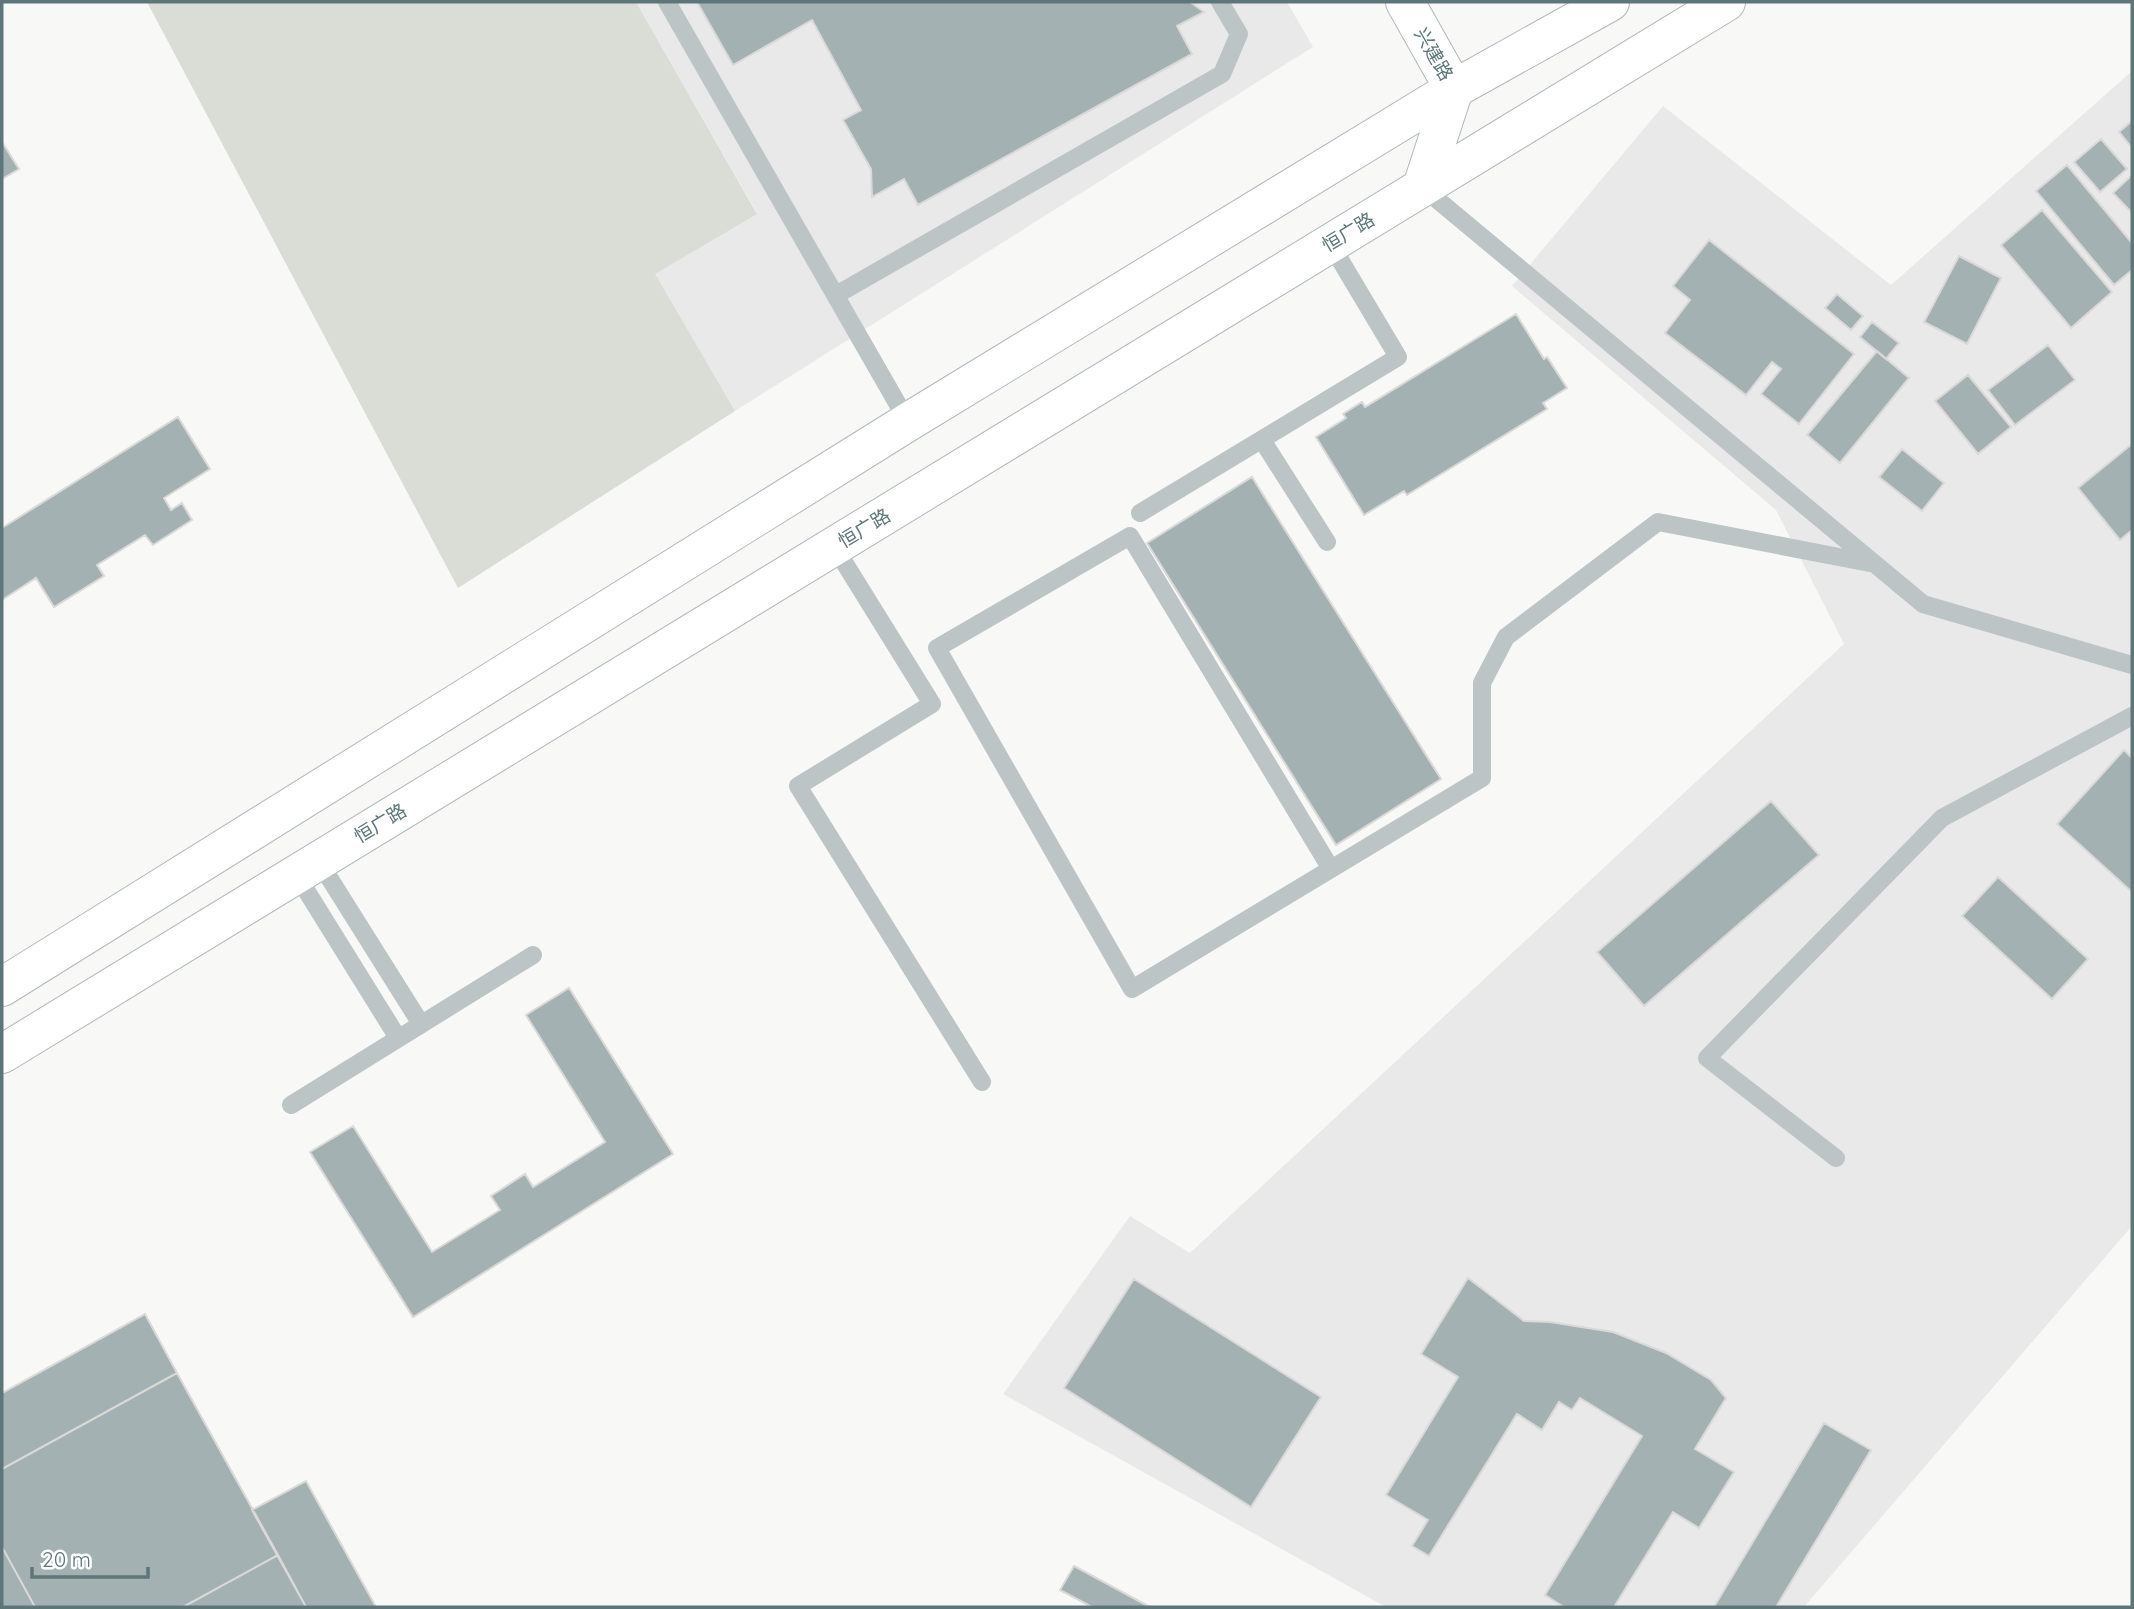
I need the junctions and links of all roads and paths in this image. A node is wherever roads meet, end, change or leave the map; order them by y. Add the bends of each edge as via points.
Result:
1 (667, 2) edge
2 (1220, 2) edge
3 (1405, 2) edge
4 (1610, 2) edge
5 (1726, 2) edge
6 (1454, 89) junction
7 (1422, 187) junction
8 (1329, 243) junction
9 (836, 295) junction
10 (908, 422) junction
11 (1262, 440) junction
12 (1140, 513) dead end
13 (1327, 542) dead end
14 (834, 546) junction
15 (1875, 564) junction
16 (2132, 665) edge
17 (2132, 716) edge
18 (307, 867) junction
19 (1331, 869) junction
20 (533, 954) dead end
21 (2, 988) edge
22 (421, 1024) junction
23 (398, 1038) junction
24 (2, 1054) edge
25 (982, 1082) dead end
26 (291, 1105) dead end
27 (1836, 1158) dead end

1 - 9 lane
2 - 9 lane via 1239,34 1222,74
3 - 6 street, 兴建路
4 - 6 street
5 - 7 street, 恒广路
6 - 7 street, 兴建路
6 - 10 street
7 - 8 street, 恒广路
7 - 15 lane
8 - 11 lane via 1398,357
8 - 14 street, 恒广路
9 - 10 lane
10 - 21 street
11 - 12 lane
11 - 13 lane
14 - 18 street, 恒广路
14 - 25 lane via 932,704 798,786
15 - 16 lane via 1923,604
15 - 19 lane via 1658,522 1506,638 1482,683 1482,778
17 - 27 lane via 1942,818 1707,1058
18 - 22 lane
18 - 23 lane
18 - 24 street, 恒广路
19 - 19 lane via 1132,989 937,648 1130,537
20 - 22 lane
22 - 23 lane
23 - 26 lane

